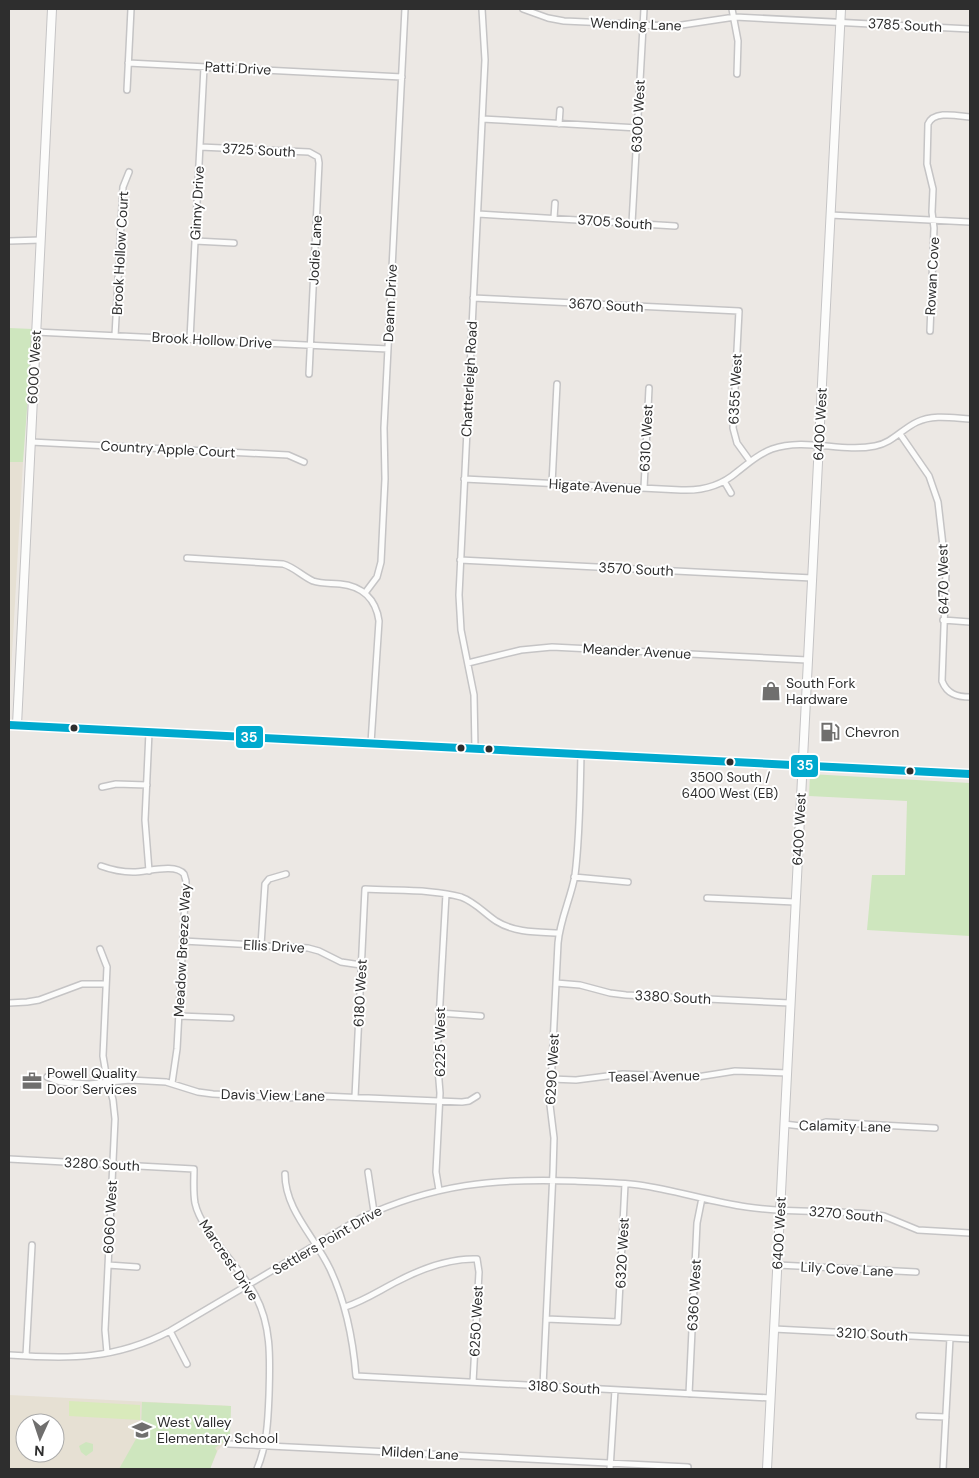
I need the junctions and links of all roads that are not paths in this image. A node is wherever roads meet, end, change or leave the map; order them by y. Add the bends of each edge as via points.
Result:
1 (52, 9) edge
2 (131, 9) edge
3 (405, 9) edge
4 (482, 9) edge
5 (523, 9) edge
6 (644, 9) edge
7 (732, 9) edge
8 (841, 9) edge
9 (735, 17) junction
10 (840, 22) junction
11 (643, 25) junction
12 (970, 29) edge
13 (128, 63) junction
14 (204, 66) junction
15 (737, 74) dead end
16 (402, 77) junction
17 (127, 90) dead end
18 (560, 110) dead end
19 (970, 117) edge
20 (482, 120) junction
21 (559, 124) junction
22 (638, 128) junction
23 (200, 147) junction
24 (317, 156) joint
25 (129, 172) dead end
26 (555, 203) dead end
27 (478, 214) junction
28 (830, 215) junction
29 (554, 218) junction
30 (933, 220) junction
31 (970, 222) edge
32 (632, 223) junction
33 (675, 226) dead end
34 (41, 240) junction
35 (9, 241) edge
36 (195, 241) junction
37 (234, 242) dead end
38 (473, 298) junction
39 (739, 311) joint
40 (930, 331) dead end
41 (36, 332) junction
42 (115, 336) junction
43 (190, 339) junction
44 (310, 345) junction
45 (388, 349) junction
46 (309, 374) dead end
47 (557, 384) dead end
48 (649, 388) dead end
49 (970, 419) edge
50 (900, 434) junction
51 (31, 442) junction
52 (818, 445) junction
53 (750, 461) junction
54 (304, 462) dead end
55 (464, 479) junction
56 (724, 482) junction
57 (552, 484) junction
58 (644, 488) junction
59 (731, 494) dead end
60 (187, 558) dead end
61 (460, 560) junction
62 (812, 578) junction
63 (365, 593) junction
64 (943, 620) junction
65 (970, 622) edge
66 (807, 660) junction
67 (468, 663) junction
68 (970, 697) edge
69 (13, 725) edge
70 (150, 732) junction
71 (371, 743) junction
72 (475, 749) junction
73 (581, 754) junction
74 (802, 765) junction
75 (970, 774) edge
76 (147, 785) junction
77 (102, 787) dead end
78 (101, 866) dead end
79 (149, 871) junction
80 (286, 874) dead end
81 (574, 877) junction
82 (628, 882) dead end
83 (446, 894) junction
84 (707, 898) dead end
85 (795, 902) junction
86 (559, 933) junction
87 (183, 942) junction
88 (261, 946) junction
89 (100, 949) dead end
90 (361, 965) junction
91 (556, 983) junction
92 (106, 984) junction
93 (9, 1003) edge
94 (790, 1003) junction
95 (439, 1013) junction
96 (179, 1016) junction
97 (481, 1016) dead end
98 (231, 1018) dead end
99 (787, 1073) junction
100 (47, 1077) dead end
101 (551, 1079) junction
102 (109, 1082) junction
103 (172, 1083) junction
104 (477, 1096) dead end
105 (355, 1097) junction
106 (440, 1102) junction
107 (784, 1124) junction
108 (935, 1128) dead end
109 (9, 1159) edge
110 (113, 1165) junction
111 (194, 1169) joint
112 (368, 1172) dead end
113 (285, 1174) dead end
114 (553, 1180) junction
115 (625, 1184) junction
116 (439, 1190) junction
117 (702, 1198) junction
118 (780, 1209) junction
119 (374, 1212) junction
120 (970, 1233) edge
121 (32, 1244) dead end
122 (316, 1244) junction
123 (108, 1265) junction
124 (778, 1265) junction
125 (137, 1267) dead end
126 (916, 1272) dead end
127 (250, 1285) junction
128 (345, 1308) junction
129 (546, 1319) junction
130 (774, 1329) junction
131 (170, 1331) junction
132 (950, 1338) junction
133 (970, 1339) edge
134 (107, 1354) junction
135 (9, 1356) edge
136 (26, 1356) junction
137 (187, 1364) dead end
138 (473, 1382) junction
139 (543, 1386) junction
140 (615, 1390) junction
141 (689, 1394) junction
142 (771, 1398) junction
143 (918, 1416) dead end
144 (946, 1417) junction
145 (229, 1444) dead end
146 (265, 1446) junction
147 (611, 1463) junction
148 (688, 1467) dead end
149 (257, 1469) edge
150 (610, 1469) edge
151 (768, 1469) edge
152 (943, 1469) edge

1 - 34 street, 6000 West
2 - 13 street
3 - 16 street, Deann Drive
4 - 20 street, Chatterleigh Road via 485,53
5 - 11 street, Wending Lane via 564,21
6 - 11 street, 6300 West
7 - 9 street
8 - 10 street, 6400 West
9 - 10 street, Wending Lane
9 - 11 street, Wending Lane via 683,26
9 - 15 street
10 - 12 street, 3785 South
10 - 28 street, 6400 West
11 - 22 street, 6300 West
13 - 14 street, Patti Drive
13 - 17 street
14 - 16 street, Patti Drive
14 - 23 street, Ginny Drive
16 - 45 street, Deann Drive
18 - 21 street
19 - 30 street, Rowan Cove via 937,116 928,124 927,164 933,189
20 - 21 street
20 - 27 street, Chatterleigh Road
21 - 22 street
22 - 32 street, 6300 West
23 - 24 street, 3725 South via 309,152
23 - 36 street, Ginny Drive
24 - 44 street, Jodie Lane
25 - 42 street, Brook Hollow Court via 123,187
26 - 29 street
27 - 29 street, 3705 South
27 - 38 street, Chatterleigh Road
28 - 30 street
28 - 52 street, 6400 West
29 - 32 street, 3705 South
30 - 31 street
30 - 40 street, Rowan Cove
32 - 33 street, 3705 South
34 - 35 street
34 - 41 street, 6000 West
36 - 37 street
36 - 43 street, Ginny Drive
38 - 39 street, 3670 South
38 - 55 street, Chatterleigh Road
39 - 53 street, 6355 West via 733,428 737,443
41 - 42 street, Brook Hollow Drive
41 - 51 street, 6000 West
42 - 43 street, Brook Hollow Drive
43 - 44 street, Brook Hollow Drive
44 - 45 street, Brook Hollow Drive
44 - 46 street, Jodie Lane
45 - 63 street, Deann Drive via 381,562 375,581
47 - 57 street
48 - 58 street, 6310 West
49 - 50 street, Higate Avenue via 930,418 917,422
50 - 52 street, Higate Avenue via 884,444 869,447
50 - 64 street, 6470 West via 934,487 945,565
51 - 54 street, Country Apple Court via 288,455
51 - 69 street, 6000 West
52 - 53 street, Higate Avenue via 778,447
52 - 62 street, 6400 West
53 - 56 street, Higate Avenue
55 - 57 street, Higate Avenue
55 - 61 street, Chatterleigh Road
56 - 58 street, Higate Avenue via 698,490
56 - 59 street
57 - 58 street, Higate Avenue
60 - 63 street via 283,564 318,582 351,586
61 - 62 street, 3570 South
61 - 67 street, Chatterleigh Road via 459,610
62 - 66 street, 6400 West
63 - 71 street via 375,606 379,620
64 - 65 street
64 - 68 street, 6470 West via 941,678 944,687 959,696
66 - 67 street, Meander Avenue via 552,647 521,650
66 - 74 street, 6400 West
67 - 72 street, Chatterleigh Road via 475,705
69 - 70 main road
70 - 71 main road
70 - 76 street
71 - 72 main road
72 - 73 main road
73 - 74 main road
73 - 81 street, 6290 West
74 - 75 main road
74 - 85 street, 6400 West
76 - 77 street
76 - 79 street via 145,826
78 - 79 street via 117,871
79 - 87 street, Meadow Breeze Way via 173,869 184,874
80 - 88 street via 264,884
81 - 82 street
81 - 86 street, 6290 West
83 - 86 street via 466,899 511,928
83 - 90 street, 6180 West via 365,889
83 - 95 street, 6225 West
84 - 85 street
85 - 94 street, 6400 West
86 - 91 street, 6290 West
87 - 88 street, Ellis Drive
87 - 96 street, Meadow Breeze Way
88 - 90 street, Ellis Drive via 312,949 341,962
89 - 92 street, 6060 West via 106,962
90 - 105 street, 6180 West
91 - 94 street, 3380 South via 626,995
91 - 101 street, 6290 West
92 - 93 street via 82,984 39,1000
92 - 102 street, 6060 West via 103,1049
94 - 99 street, 6400 West
95 - 97 street
95 - 106 street, 6225 West
96 - 98 street
96 - 103 street, Meadow Breeze Way
99 - 101 street, Teasel Avenue via 735,1070 697,1077 623,1074 576,1080
99 - 107 street, 6400 West
100 - 102 street, Davis View Lane via 65,1083
101 - 114 street, 6290 West
102 - 103 street, Davis View Lane
102 - 110 street, 6060 West via 115,1112
103 - 105 street, Davis View Lane via 213,1094
104 - 106 street, Davis View Lane via 465,1102
105 - 106 street, Davis View Lane
106 - 116 street, 6225 West via 436,1172
107 - 108 street, Calamity Lane via 810,1126 826,1122
107 - 118 street, 6400 West
109 - 110 street, 3280 South
110 - 111 street, 3280 South
110 - 123 street, 6060 West
111 - 127 street, Marcrest Drive via 194,1195 199,1215
112 - 119 street
113 - 122 street via 289,1199
114 - 115 street, Settlers Point Drive
114 - 116 street, Settlers Point Drive via 500,1180
114 - 129 street, 6290 West
115 - 117 street, Settlers Point Drive
115 - 129 street, 6320 West via 618,1322
116 - 119 street, Settlers Point Drive
117 - 118 street, Settlers Point Drive
117 - 141 street, 6360 West via 697,1223
118 - 120 street, 3270 South via 876,1214 918,1230
118 - 124 street, 6400 West
119 - 122 street, Settlers Point Drive
121 - 136 street
122 - 127 street, Settlers Point Drive
122 - 128 street
123 - 125 street
123 - 134 street, 6060 West via 104,1330
124 - 126 street, Lily Cove Lane
124 - 130 street, 6400 West
127 - 131 street, Settlers Point Drive
127 - 146 street, Marcrest Drive via 264,1316 270,1347
128 - 138 street, 3180 South via 356,1376
128 - 138 street, 6250 West via 415,1273 464,1259 477,1259
129 - 139 street, 6290 West
130 - 132 street, 3210 South
130 - 142 street, 6400 West
131 - 134 street, Settlers Point Drive via 140,1345
131 - 137 street
132 - 133 street, 3210 South
132 - 144 street
134 - 136 street, Settlers Point Drive via 70,1358
135 - 136 street, Settlers Point Drive
138 - 139 street, 3180 South
139 - 140 street, 3180 South
140 - 141 street, 3180 South
140 - 147 street
141 - 142 street, 3180 South
142 - 151 street, 6400 West
143 - 144 street
144 - 152 street
145 - 146 street, Milden Lane
146 - 147 street, Milden Lane
146 - 149 street, Marcrest Drive
147 - 148 street, Milden Lane
147 - 150 street

